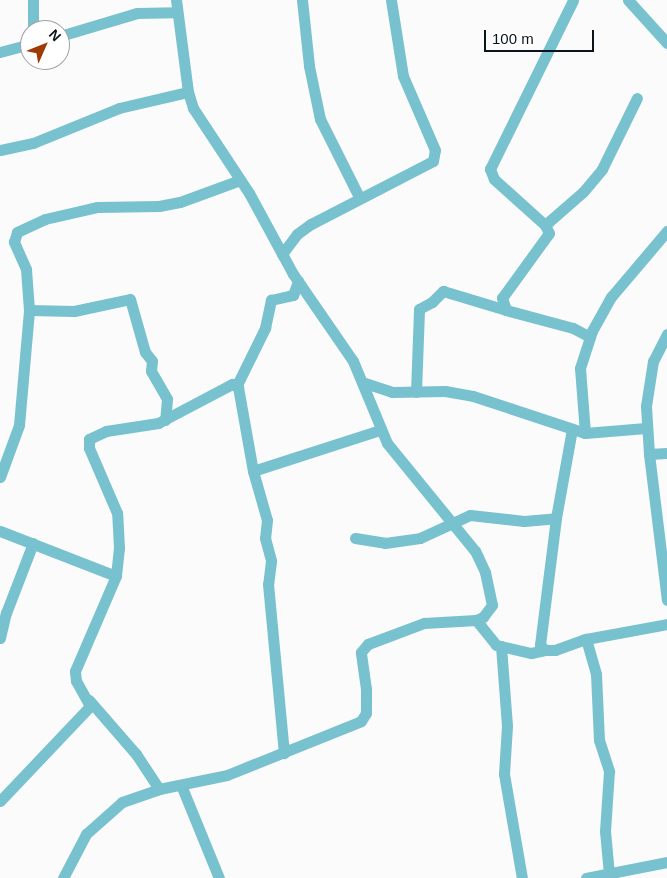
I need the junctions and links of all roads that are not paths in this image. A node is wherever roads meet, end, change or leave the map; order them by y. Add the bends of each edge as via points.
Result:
1 (33, 0) edge
2 (302, 0) edge
3 (391, 0) edge
4 (573, 0) edge
5 (628, 0) edge
6 (176, 6) edge
7 (33, 20) edge
8 (70, 33) edge
9 (667, 43) edge
10 (20, 47) edge
11 (0, 52) edge
12 (188, 92) junction
13 (637, 98) dead end
14 (0, 150) edge
15 (240, 180) junction
16 (359, 197) junction
17 (545, 224) junction
18 (667, 231) edge
19 (282, 254) junction
20 (298, 281) junction
21 (29, 310) junction
22 (506, 310) junction
23 (667, 334) edge
24 (590, 337) junction
25 (365, 383) junction
26 (237, 385) junction
27 (416, 392) junction
28 (165, 420) junction
29 (646, 428) junction
30 (572, 429) junction
31 (380, 430) junction
32 (586, 434) junction
33 (667, 453) edge
34 (648, 454) junction
35 (253, 471) junction
36 (0, 477) edge
37 (556, 518) junction
38 (454, 524) junction
39 (0, 531) edge
40 (354, 538) dead end
41 (33, 543) junction
42 (664, 554) edge
43 (116, 576) junction
44 (667, 600) edge
45 (476, 620) junction
46 (667, 624) edge
47 (0, 638) edge
48 (586, 639) junction
49 (501, 646) junction
50 (545, 650) junction
51 (90, 700) junction
52 (284, 752) junction
53 (181, 785) junction
54 (159, 789) junction
55 (1, 798) edge
56 (667, 862) edge
57 (609, 874) junction
58 (63, 878) edge
59 (220, 878) edge
60 (522, 878) edge
61 (586, 878) edge

1 - 7 street
2 - 16 street via 309,66 320,119
3 - 16 street via 403,76 431,138 434,156 429,165
4 - 17 street via 490,169 494,179
5 - 9 street
6 - 8 street via 137,13
6 - 12 street
10 - 11 street
12 - 14 street via 119,108 33,143
12 - 15 street via 203,126
13 - 17 street via 602,169 583,192
15 - 19 street
15 - 21 street via 180,202 159,206 97,207 46,219 17,232 14,242 26,269
16 - 19 street via 297,234
17 - 22 street via 549,233 502,298
18 - 24 street via 611,297
19 - 20 street
20 - 25 street via 346,349
20 - 26 street via 293,295 271,300 265,328
21 - 28 street via 74,311 130,299 145,352 152,360 152,374 167,399
21 - 36 street via 19,425
22 - 24 street via 573,328
22 - 27 street via 443,291 418,309
23 - 29 street via 653,361 648,382
24 - 32 street via 580,368
25 - 27 street via 383,390
25 - 31 street via 368,402
26 - 28 street via 216,391
26 - 35 street
27 - 30 street via 444,391 473,396
28 - 43 street via 101,432 89,439 89,448 116,513 120,548
29 - 32 street
29 - 34 street
30 - 32 street
30 - 37 street
31 - 35 street
31 - 38 street via 398,457
33 - 34 street
34 - 42 street
35 - 52 street via 267,520 265,538 271,561 268,584
37 - 38 street via 524,521 470,515
37 - 50 street via 539,643
38 - 40 street via 432,535 401,542 367,542
38 - 45 street via 475,551 485,572 492,605 489,612
39 - 41 street
41 - 43 street
41 - 47 street via 6,613
42 - 44 street
43 - 51 street via 74,671 76,681
45 - 49 street via 490,639
45 - 52 street via 424,623 364,648 364,718
46 - 48 street
48 - 50 street via 565,648
48 - 57 street via 596,674 600,740 609,771 605,831
49 - 50 street via 531,653
49 - 60 street via 507,726 504,774
51 - 54 street via 136,754
51 - 55 street via 88,711
52 - 53 street via 227,775
53 - 54 street
53 - 59 street
54 - 58 street via 122,802 95,824 79,842
56 - 57 street
57 - 61 street

